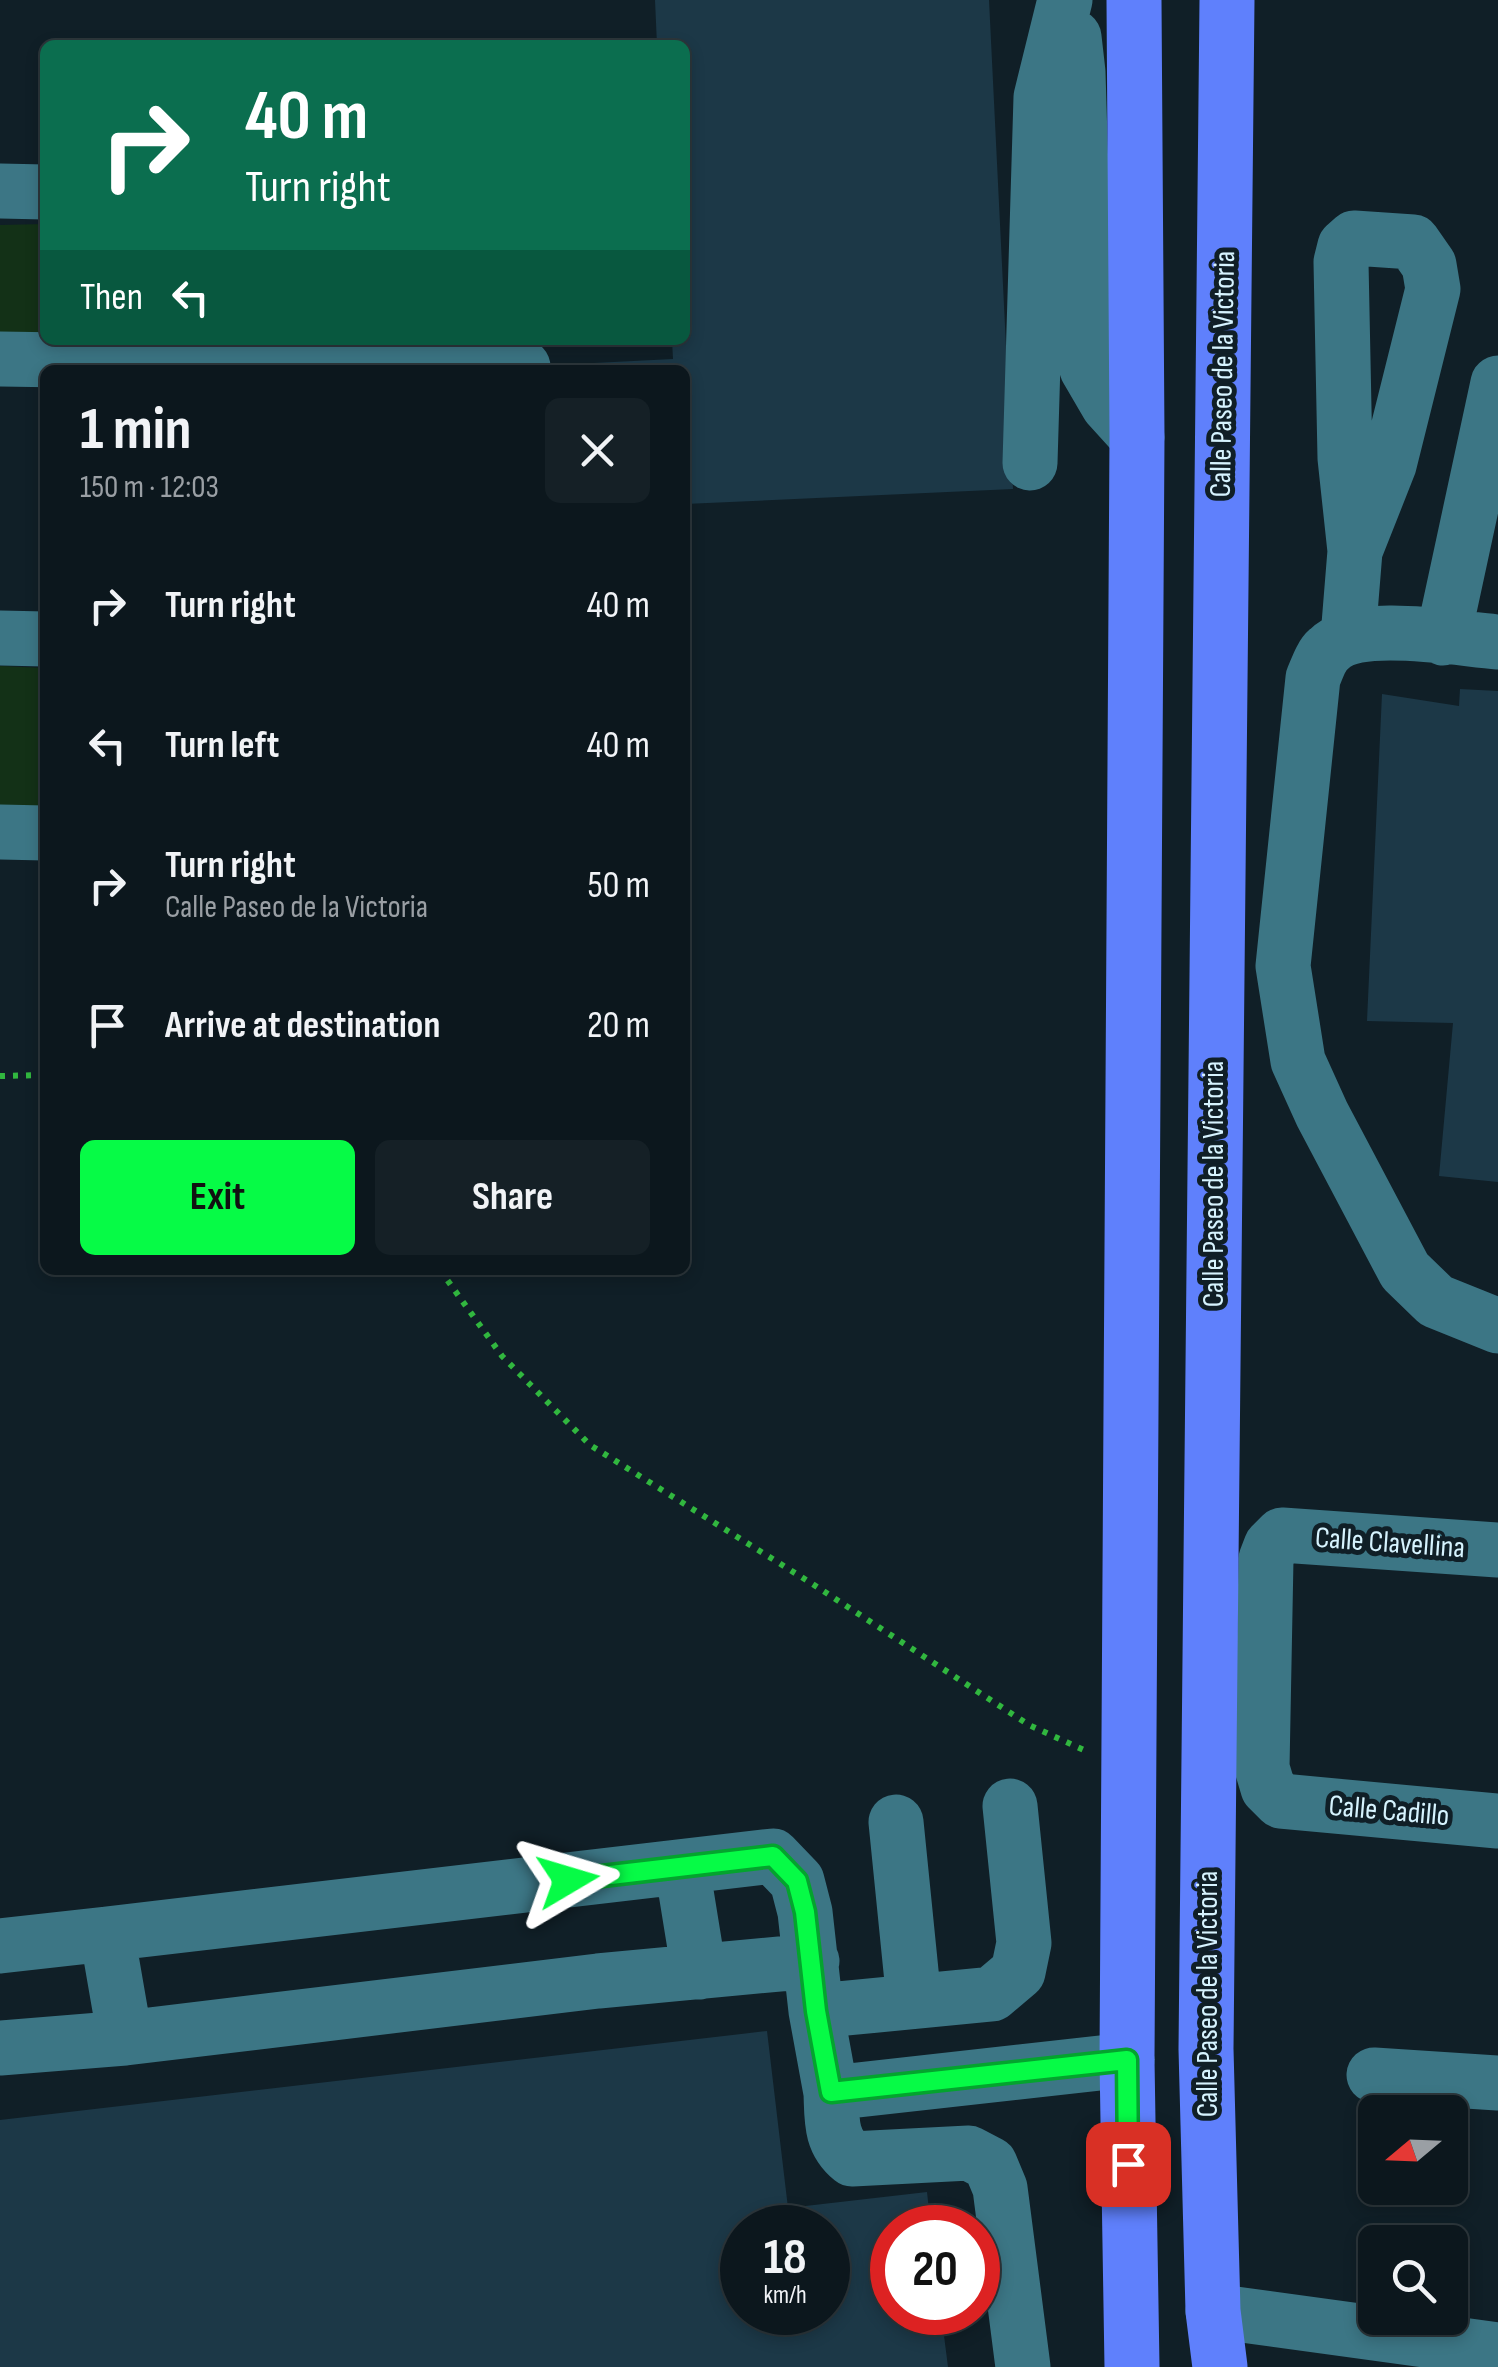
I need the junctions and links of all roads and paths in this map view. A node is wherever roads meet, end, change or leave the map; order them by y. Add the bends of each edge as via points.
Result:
1 (1066, 0) edge
2 (1134, 0) edge
3 (1227, 0) edge
4 (0, 191) edge
5 (40, 192) edge
6 (0, 359) edge
7 (523, 359) edge
8 (1498, 383) edge
9 (1137, 437) junction
10 (1030, 463) dead end
11 (1355, 550) junction
12 (1348, 637) junction
13 (0, 638) edge
14 (1443, 638) junction
15 (40, 639) edge
16 (1498, 642) edge
17 (0, 832) edge
18 (40, 833) edge
19 (40, 1075) edge
20 (0, 1076) edge
21 (444, 1275) edge
22 (1498, 1326) edge
23 (1498, 1550) edge
24 (1129, 1769) junction
25 (1281, 1801) joint
26 (1010, 1806) dead end
27 (1498, 1821) edge
28 (896, 1822) dead end
29 (682, 1867) junction
30 (108, 1934) junction
31 (0, 1946) edge
32 (698, 1972) junction
33 (814, 1986) junction
34 (914, 2001) junction
35 (125, 2038) junction
36 (0, 2048) edge
37 (1127, 2060) junction
38 (1374, 2075) dead end
39 (1498, 2083) edge
40 (831, 2092) junction
41 (1213, 2311) junction
42 (1498, 2350) edge
43 (1023, 2367) edge
44 (1132, 2367) edge
45 (1220, 2367) edge

1 - 9 street via 1078,72 1087,369
1 - 10 street via 1041,97
2 - 9 main road
3 - 41 main road, Calle Paseo de la Victoria via 1207,1880
4 - 5 street
6 - 7 street
8 - 14 street
9 - 24 main road
11 - 11 street via 1345,458 1340,262 1354,238 1414,242 1430,265 1433,289 1389,465
11 - 12 street
12 - 14 street
12 - 22 street via 1326,650 1314,678 1283,966 1298,1061 1404,1271 1436,1301
13 - 15 street
14 - 16 street
17 - 18 street
19 - 20 path
21 - 24 path via 502,1356 590,1445 1028,1725
23 - 25 street, Calle Clavellina via 1282,1535 1271,1546 1262,1768
24 - 37 main road
25 - 27 street, Calle Cadillo
26 - 34 street via 1024,1943 1018,1972 992,1994
28 - 34 street
29 - 30 street
29 - 32 street
29 - 33 street via 773,1856 797,1881
30 - 31 street
30 - 35 street
32 - 33 street
32 - 35 street
33 - 34 street
33 - 40 street
35 - 36 street
37 - 40 street
37 - 44 main road
38 - 39 street
40 - 43 street via 832,2128 852,2159 970,2153 990,2164 1000,2188
41 - 42 street
41 - 45 main road, Calle Paseo de la Victoria

